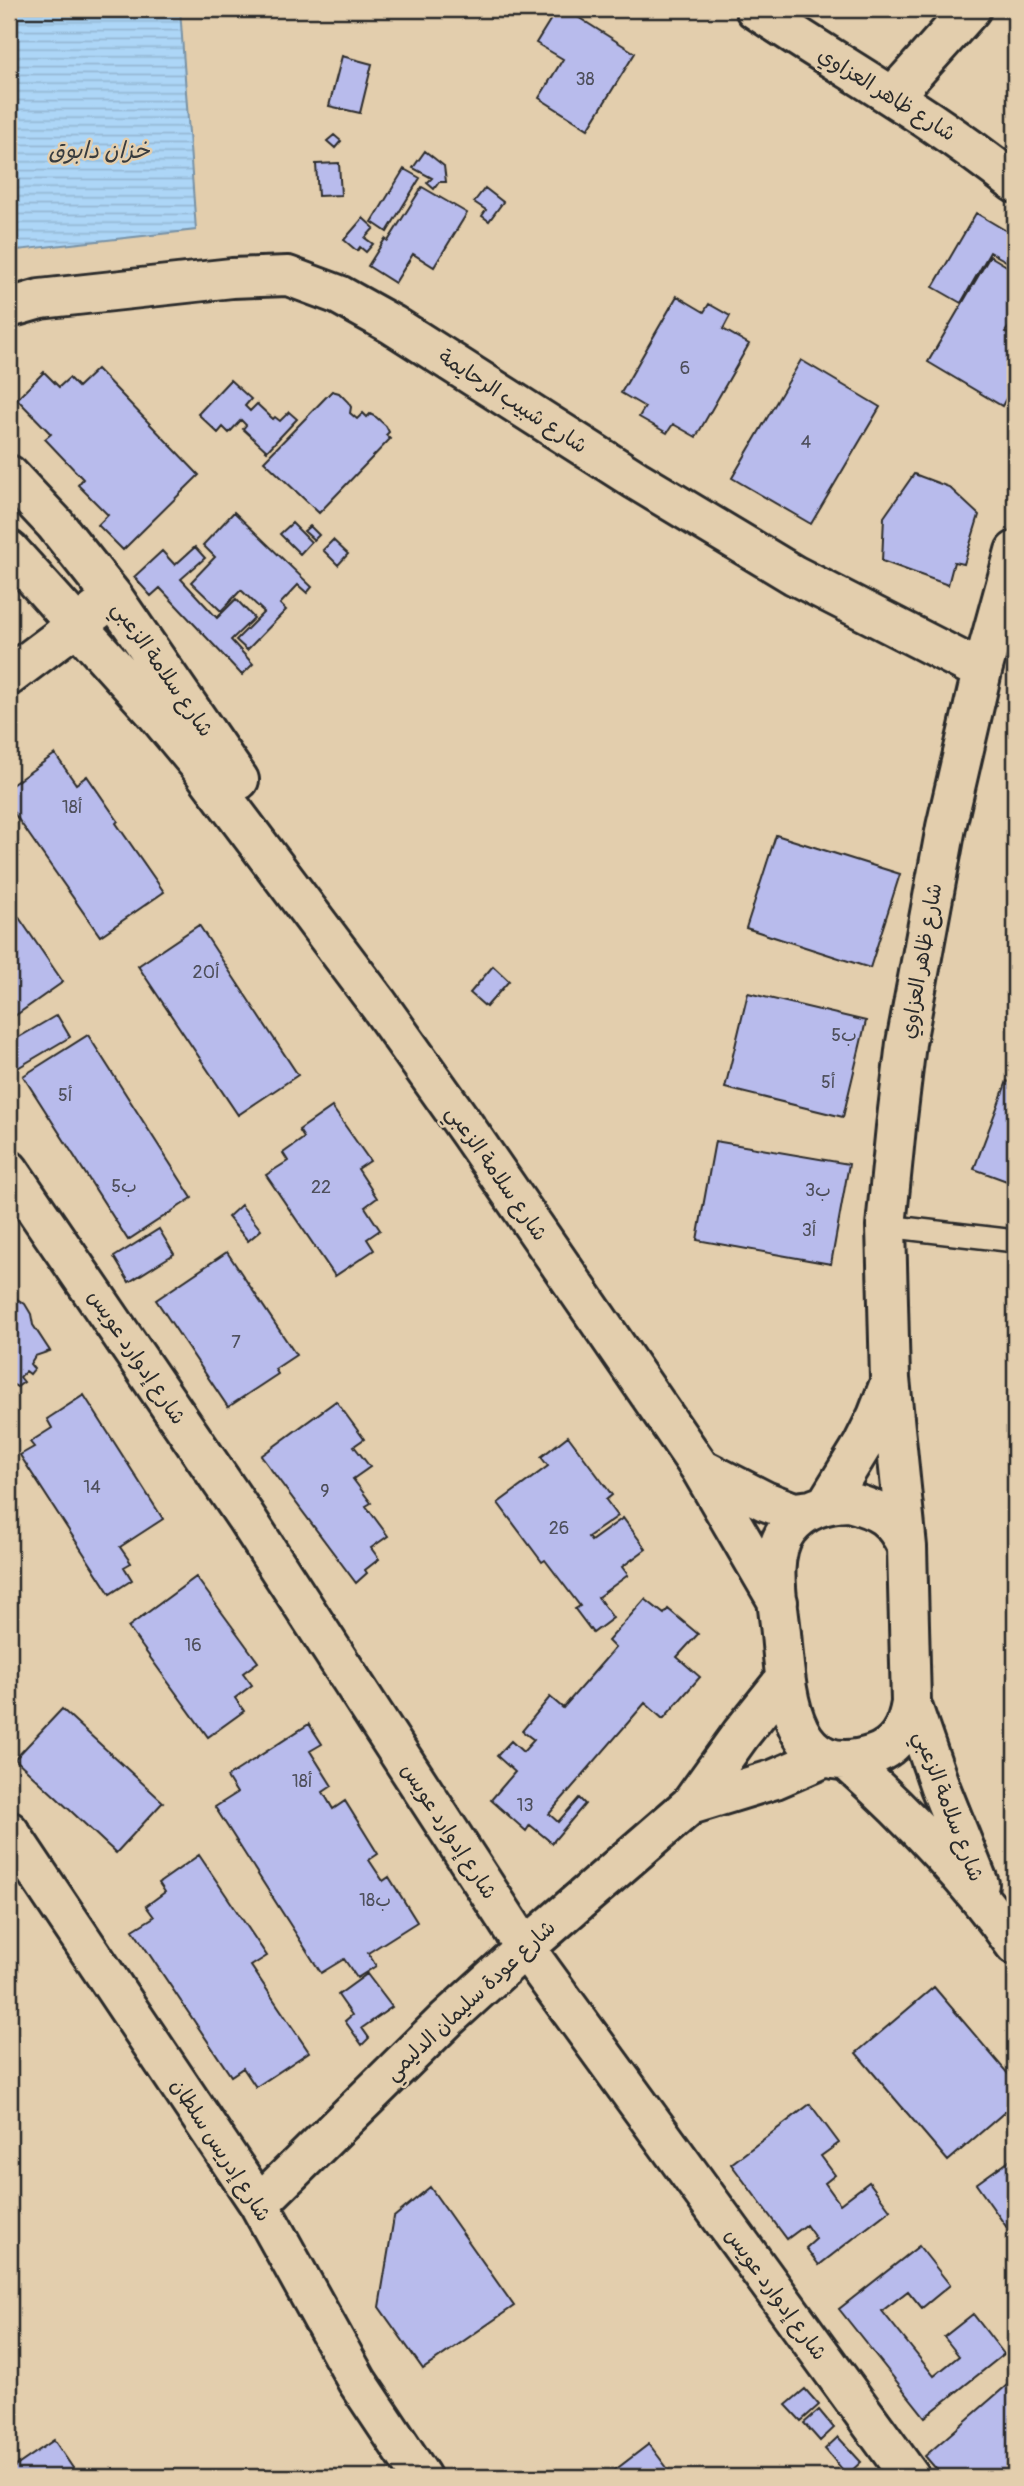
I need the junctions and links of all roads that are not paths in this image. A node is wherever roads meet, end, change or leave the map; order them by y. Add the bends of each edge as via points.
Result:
1 (755, 9) edge
2 (971, 9) edge
3 (894, 95) junction
4 (1015, 183) edge
5 (9, 308) edge
6 (9, 475) edge
7 (9, 550) edge
8 (1015, 551) edge
9 (113, 597) junction
10 (77, 626) junction
11 (982, 671) junction
12 (9, 676) edge
13 (289, 882) junction
14 (9, 1170) edge
15 (886, 1226) junction
16 (1015, 1241) edge
17 (890, 1379) junction
18 (700, 1468) junction
19 (819, 1507) junction
20 (907, 1548) junction
21 (778, 1602) junction
22 (785, 1679) junction
23 (911, 1703) junction
24 (836, 1758) junction
25 (690, 1805) junction
26 (12, 1842) edge
27 (989, 1908) junction
28 (1015, 1945) edge
29 (525, 1948) junction
30 (259, 2204) junction
31 (421, 2477) edge
32 (910, 2477) edge

1 - 3 street, شارع ظاهر العزاوي
2 - 3 street
3 - 4 street, شارع ظاهر العزاوي
5 - 11 street, شارع شبيب الرحايمة via 40,299 232,278 288,276 339,295 783,568
6 - 9 street, شارع سلامة الزعبي
7 - 10 street, شارع سلامة الزعبي
8 - 11 street, شارع ظاهر العزاوي
9 - 10 street
9 - 13 street, شارع سلامة الزعبي via 233,770
10 - 12 street
10 - 13 street, شارع سلامة الزعبي via 198,764
11 - 15 street, شارع ظاهر العزاوي via 946,827 906,1043
13 - 18 street, شارع سلامة الزعبي via 469,1132
14 - 29 street, شارع إدوارد عويس via 253,1528
15 - 16 lane
15 - 17 street, شارع ظاهر العزاوي
17 - 19 street, شارع ظاهر العزاوي via 862,1446
17 - 20 street, شارع ظاهر العزاوي
18 - 19 street, شارع سلامة الزعبي via 794,1512
18 - 21 street, شارع سلامة الزعبي
19 - 20 street, شارع سلامة الزعبي via 849,1502 878,1510 900,1532
19 - 21 street, شارع ظاهر العزاوي via 788,1529 780,1546
20 - 23 street, شارع ظاهر العزاوي
21 - 22 street, شارع سلامة الزعبي
22 - 24 street, شارع سلامة الزعبي via 795,1724 813,1748
22 - 25 street, شارع عودة سليمان الدليمي
23 - 24 street, شارع عودة سليمان الدليمي via 908,1721 892,1743 871,1755
23 - 27 street, شارع سلامة الزعبي
24 - 25 street, شارع عودة سليمان الدليمي
24 - 27 street, شارع سلامة الزعبي via 895,1804
25 - 29 street, شارع عودة سليمان الدليمي
26 - 30 street, شارع إدريس سلطان
27 - 28 street, شارع سلامة الزعبي
29 - 30 street, شارع عودة سليمان الدليمي
29 - 32 street, شارع إدوارد عويس
30 - 31 street, شارع إدريس سلطان via 357,2381

